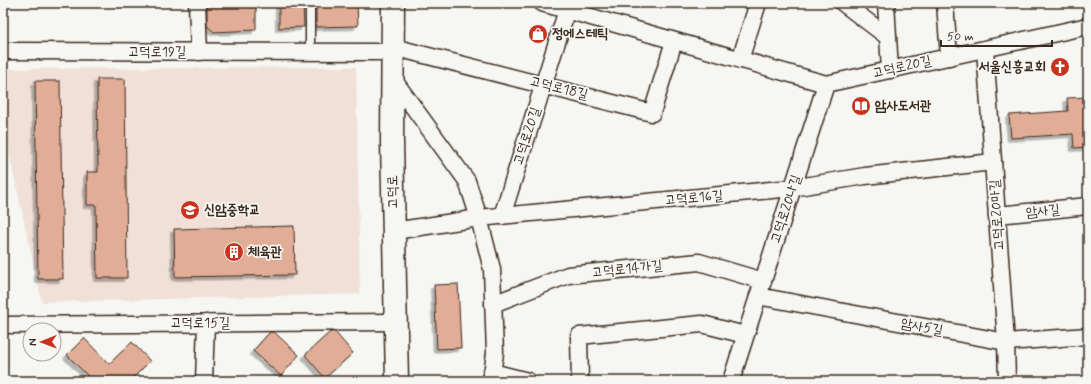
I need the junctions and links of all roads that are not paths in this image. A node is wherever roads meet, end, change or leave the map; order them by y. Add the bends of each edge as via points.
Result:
1 (197, 3) edge
2 (310, 3) edge
3 (393, 3) edge
4 (542, 3) edge
5 (758, 3) edge
6 (843, 3) edge
7 (886, 3) edge
8 (946, 3) edge
9 (566, 6) edge
10 (1088, 26) edge
11 (888, 37) junction
12 (674, 41) junction
13 (985, 48) junction
14 (393, 49) junction
15 (3, 52) edge
16 (199, 52) junction
17 (310, 52) junction
18 (949, 57) junction
19 (740, 60) junction
20 (890, 70) junction
21 (393, 79) junction
22 (543, 84) junction
23 (826, 84) junction
24 (993, 162) junction
25 (792, 188) junction
26 (1088, 206) edge
27 (997, 215) junction
28 (502, 216) junction
29 (479, 218) junction
30 (394, 231) junction
31 (763, 281) junction
32 (758, 296) junction
33 (493, 304) junction
34 (396, 322) junction
35 (206, 323) junction
36 (3, 325) edge
37 (745, 335) junction
38 (1088, 336) edge
39 (1006, 342) junction
40 (491, 377) edge
41 (204, 381) edge
42 (397, 381) edge
43 (528, 381) edge
44 (580, 381) edge
45 (730, 381) edge
46 (1008, 381) edge

1 - 16 street
2 - 17 lane
3 - 14 main road, 고덕로
4 - 9 street, 고덕로20길
5 - 19 street
6 - 11 street
7 - 11 street
8 - 18 street
9 - 12 street, 고덕로20길
9 - 22 street, 고덕로20길
10 - 13 street, 고덕로20길
11 - 20 street
12 - 19 street, 고덕로20길
12 - 22 street, 고덕로18길 via 652,112
13 - 18 street, 고덕로20길
13 - 24 street, 고덕로20마길
14 - 17 street, 고덕로19길
14 - 21 main road, 고덕로
14 - 22 street, 고덕로18길
15 - 16 street, 고덕로19길
16 - 17 street, 고덕로19길
18 - 20 street, 고덕로20길
19 - 23 street, 고덕로20길
20 - 23 street, 고덕로20길
21 - 29 street via 467,181
21 - 30 main road, 고덕로
22 - 28 street, 고덕로20길
23 - 25 street, 고덕로20나길
24 - 25 street, 고덕로16길 via 865,176
24 - 27 street, 고덕로20마길
25 - 28 street, 고덕로16길
25 - 31 street, 고덕로20나길
26 - 27 street, 암사길
27 - 39 street, 고덕로20마길
28 - 29 street, 고덕로16길
29 - 30 street, 고덕로16길
29 - 33 street via 492,269
30 - 34 main road, 고덕로
31 - 32 street, 고덕로20나길
31 - 33 street, 고덕로14가길 via 699,262 568,275
32 - 37 street, 고덕로20나길
32 - 39 street, 암사5길
33 - 40 street via 495,353
34 - 35 street, 고덕로15길
34 - 42 main road, 고덕로
35 - 36 street, 고덕로15길
35 - 41 street
37 - 44 street via 702,324 579,336
37 - 45 street, 고덕로20나길
38 - 39 street, 암사5길
39 - 46 street, 고덕로20마길
40 - 43 street

